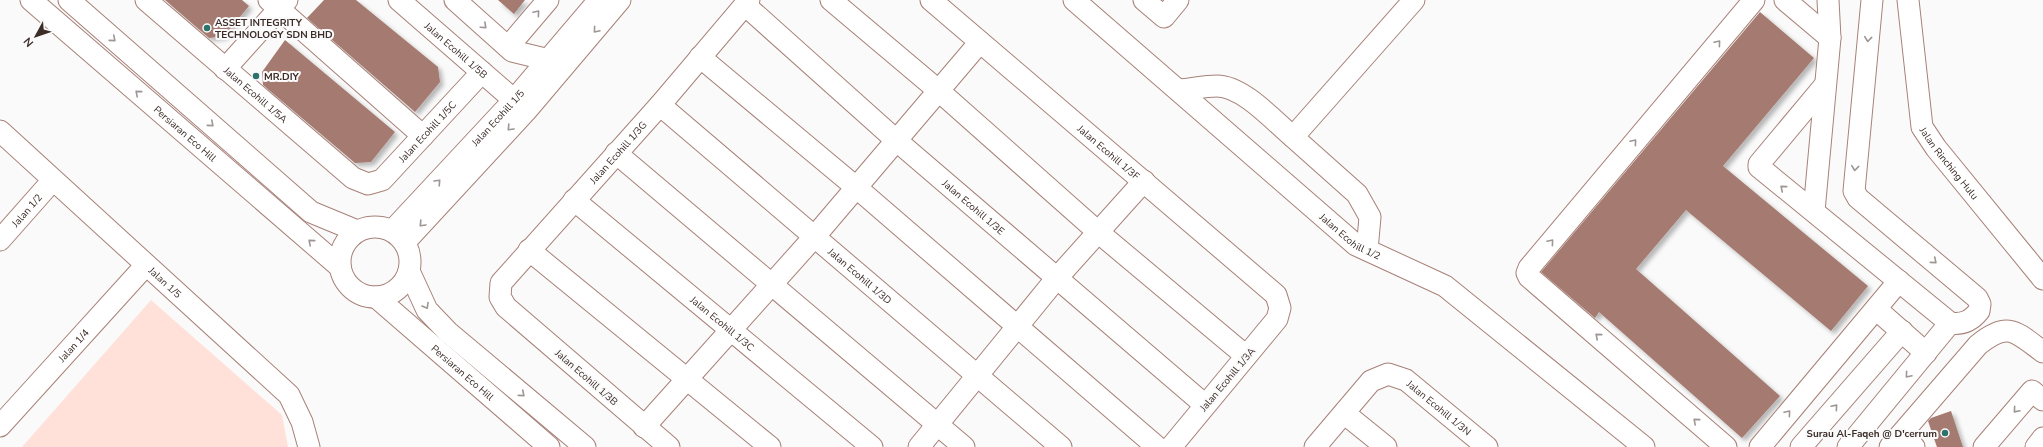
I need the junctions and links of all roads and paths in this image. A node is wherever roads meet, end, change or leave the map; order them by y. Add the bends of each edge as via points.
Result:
1 (31, 0) edge
2 (146, 0) edge
3 (399, 0) edge
4 (455, 0) edge
5 (548, 0) edge
6 (599, 0) edge
7 (620, 0) edge
8 (831, 0) edge
9 (931, 0) edge
10 (1074, 0) edge
11 (1144, 0) edge
12 (1178, 0) edge
13 (1414, 0) edge
14 (1754, 0) edge
15 (1828, 0) edge
16 (1872, 0) edge
17 (1908, 0) edge
18 (1788, 1) edge
19 (279, 3) edge
20 (747, 3) edge
21 (76, 4) edge
22 (1830, 38) junction
23 (980, 42) junction
24 (508, 47) junction
25 (700, 58) junction
26 (549, 60) junction
27 (225, 69) junction
28 (482, 72) junction
29 (1825, 85) junction
30 (1179, 90) junction
31 (939, 91) junction
32 (514, 100) junction
33 (660, 105) junction
34 (0, 131) edge
35 (423, 136) junction
36 (1293, 137) junction
37 (897, 141) junction
38 (616, 153) junction
39 (53, 180) junction
40 (1144, 181) junction
41 (368, 184) joint
42 (857, 188) junction
43 (574, 200) junction
44 (1814, 211) junction
45 (357, 231) junction
46 (1098, 232) junction
47 (398, 236) junction
48 (815, 236) junction
49 (0, 240) edge
50 (530, 250) junction
51 (1367, 250) junction
52 (146, 266) junction
53 (340, 267) junction
54 (409, 271) junction
55 (1056, 279) junction
56 (2043, 279) edge
57 (1899, 281) junction
58 (772, 284) junction
59 (376, 297) junction
60 (506, 307) joint
61 (1280, 308) joint
62 (1876, 309) junction
63 (1950, 323) junction
64 (1017, 327) junction
65 (732, 329) junction
66 (1902, 331) junction
67 (2043, 352) edge
68 (1926, 353) junction
69 (1246, 356) junction
70 (977, 377) junction
71 (687, 380) junction
72 (2043, 400) edge
73 (1205, 405) junction
74 (1344, 413) junction
75 (938, 424) junction
76 (0, 425) edge
77 (644, 426) junction
78 (2043, 438) edge
79 (1902, 443) edge
80 (1763, 446) edge
81 (309, 447) edge
82 (550, 447) edge
83 (585, 447) edge
84 (669, 447) edge
85 (770, 447) edge
86 (872, 447) edge
87 (919, 447) edge
88 (964, 447) edge
89 (1061, 447) edge
90 (1157, 447) edge
91 (1171, 447) edge
92 (1315, 447) edge
93 (1386, 447) edge
94 (1487, 447) edge
95 (1644, 447) edge
96 (1726, 447) edge
97 (1800, 447) edge
98 (1848, 447) edge
99 (1984, 447) edge
100 (2036, 447) edge

53 -> 1 street, Persiaran Eco Hill
2 - 27 street, Jalan Ecohill 1/5A
3 - 28 street, Jalan Ecohill 1/5B
4 -> 24 street
24 -> 5 street
6 - 26 street, Jalan Ecohill 1/5
7 -> 47 street via 526,111
8 - 31 street
9 - 23 street, Jalan Ecohill 1/3F
10 - 30 street, Jalan Ecohill 1/2
11 - 12 street via 1164,17
13 - 36 street
96 -> 14 street via 1527,273
15 - 22 street
16 -> 63 street via 1854,191 1858,198 1977,298 1980,304 1979,311 1974,317 1958,325
17 - 56 street, Jalan Rinching Hulu via 1922,127 1936,148
18 - 22 street
19 - 27 street
19 - 35 street
20 - 25 street, Jalan Ecohill 1/3G
20 - 37 street, Jalan Ecohill 1/3E
21 -> 45 street via 310,212
22 - 29 street
23 - 31 street
23 - 40 street, Jalan Ecohill 1/3F
24 - 26 street via 512,51
25 - 33 street, Jalan Ecohill 1/3G
25 - 42 street
26 - 32 street, Jalan Ecohill 1/5
27 - 41 street, Jalan Ecohill 1/5A via 353,178
28 - 32 street, Jalan Ecohill 1/5B
28 - 35 street, Jalan Ecohill 1/5C
29 - 44 street
44 -> 29 street via 1803,205 1759,167 1759,164
30 - 36 street via 1218,86 1235,91 1254,103
30 - 51 street, Jalan Ecohill 1/2 via 1356,245
31 - 37 street
31 - 46 street
47 -> 32 street, Jalan Ecohill 1/5
33 - 38 street, Jalan Ecohill 1/3G
33 - 48 street, Jalan Ecohill 1/3D
34 - 39 street, Jalan 1/5
35 - 41 street, Jalan Ecohill 1/5C via 382,180
36 - 51 street via 1357,194 1370,217
37 - 42 street
37 - 55 street, Jalan Ecohill 1/3E
38 - 43 street, Jalan Ecohill 1/3G
38 - 58 street
39 - 49 street, Jalan 1/2
39 - 52 street, Jalan 1/5
40 - 46 street
40 - 61 street, Jalan Ecohill 1/3F via 1276,295
42 - 48 street
42 - 64 street
43 - 50 street, Jalan Ecohill 1/3G
43 - 65 street, Jalan Ecohill 1/3C
44 - 57 street
45 - 47 street via 378,226
45 - 53 street via 343,246
46 - 55 street
46 - 69 street
47 - 54 street via 411,261
48 - 58 street
48 - 70 street, Jalan Ecohill 1/3D
50 - 60 street, Jalan Ecohill 1/3G via 501,283 500,297
50 - 71 street
51 - 95 street, Jalan Ecohill 1/2 via 1445,286
52 - 76 street, Jalan 1/4
52 - 81 street, Jalan 1/5 via 289,395 302,422
53 - 59 street, Persiaran Eco Hill via 346,281 356,292
54 - 59 street via 397,290
54 -> 83 street via 427,310 448,332
55 - 64 street
55 - 73 street, Jalan Ecohill 1/3E
57 - 62 street
57 - 63 street
58 - 65 street
58 - 75 street
59 - 82 street, Persiaran Eco Hill
60 - 77 street, Jalan Ecohill 1/3B
61 - 69 street, Jalan Ecohill 1/3A via 1277,319
62 - 66 street
80 -> 62 street
63 - 68 street
64 - 70 street
64 - 90 street
65 - 71 street
65 - 86 street, Jalan Ecohill 1/3C
66 - 68 street
97 -> 66 street
67 - 79 street via 2018,333 2005,330 1990,335 1978,345
68 -> 98 street
69 - 73 street, Jalan Ecohill 1/3A
70 - 75 street
70 - 89 street, Jalan Ecohill 1/3D
71 - 77 street
71 - 85 street
72 -> 99 street via 2032,391
73 - 91 street, Jalan Ecohill 1/3A
74 - 92 street
74 - 93 street
74 - 94 street, Jalan Ecohill 1/3N via 1371,381 1388,374 1406,380
75 - 87 street
75 - 88 street
77 - 84 street, Jalan Ecohill 1/3B
78 - 100 street

